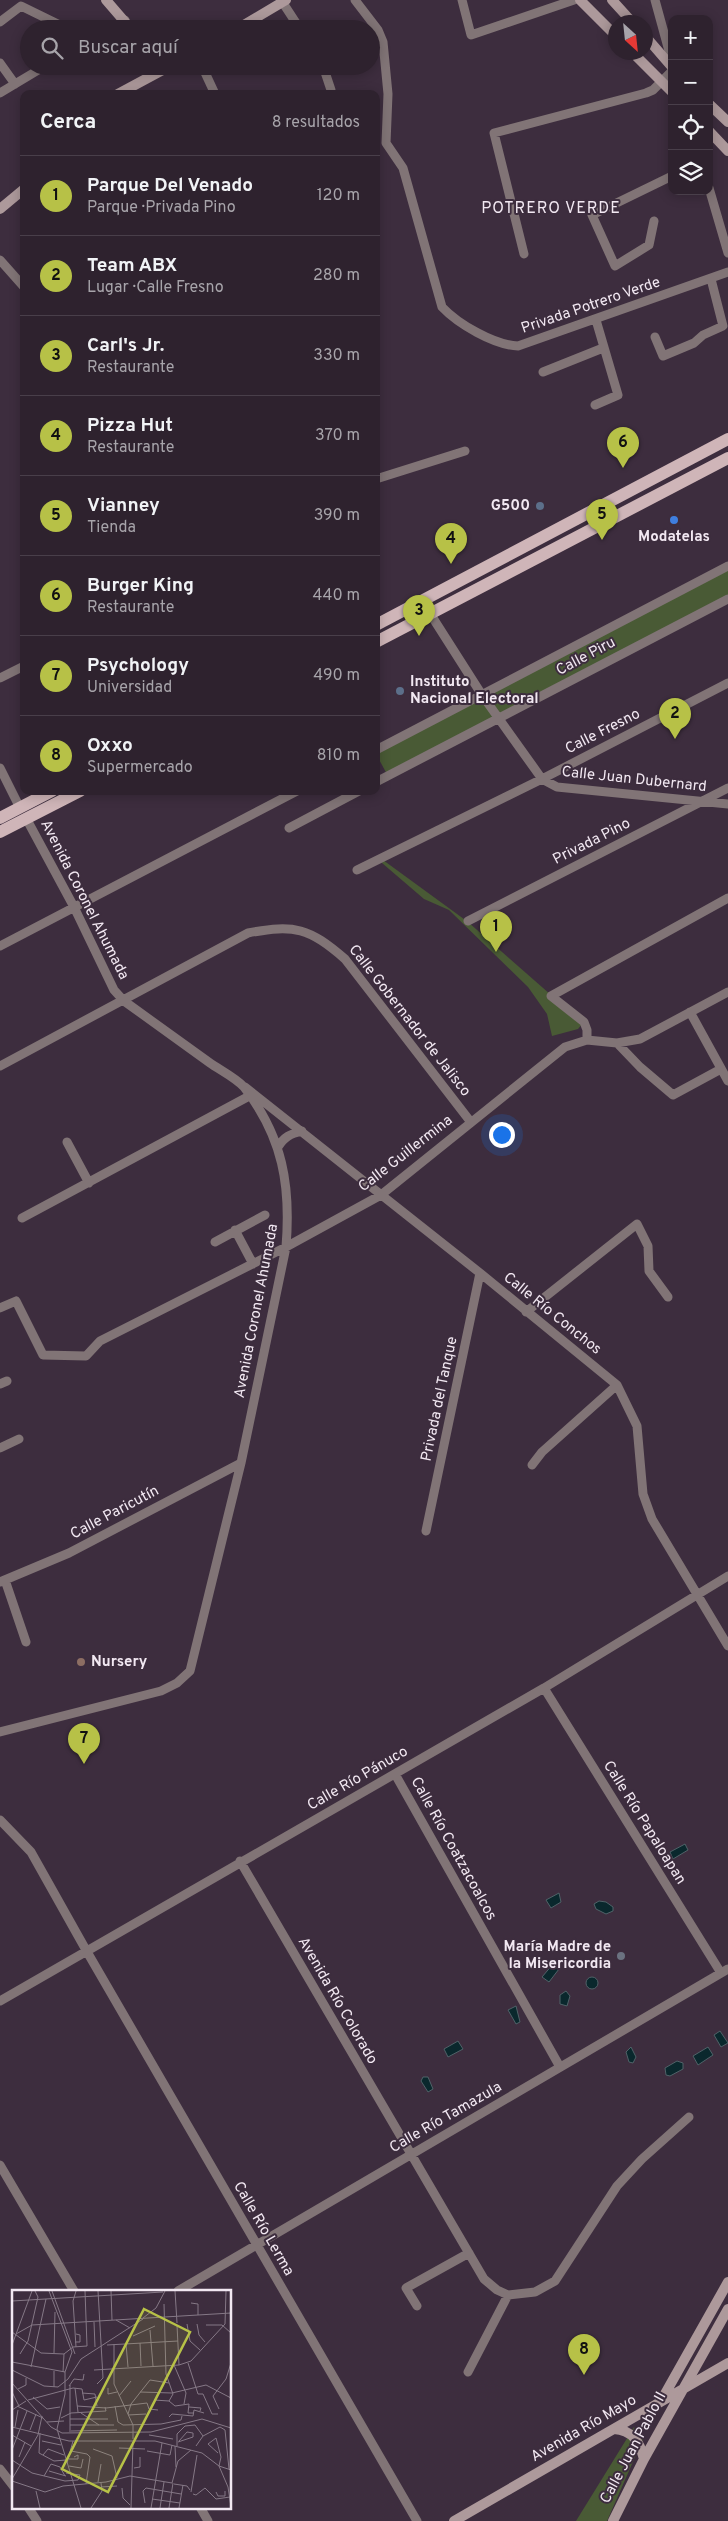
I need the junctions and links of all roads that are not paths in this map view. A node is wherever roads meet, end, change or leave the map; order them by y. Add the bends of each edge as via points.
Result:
1 (106, 0) edge
2 (355, 0) edge
3 (462, 0) edge
4 (574, 0) edge
5 (580, 0) edge
6 (612, 0) edge
7 (655, 0) edge
8 (285, 1) edge
9 (626, 15) edge
10 (50, 20) edge
11 (124, 20) edge
12 (252, 20) edge
13 (295, 20) edge
14 (370, 20) edge
15 (0, 22) edge
16 (608, 28) edge
17 (380, 35) edge
18 (653, 46) edge
19 (640, 60) edge
20 (671, 60) edge
21 (0, 63) edge
22 (668, 64) edge
23 (668, 74) edge
24 (30, 75) edge
25 (150, 75) edge
26 (206, 75) edge
27 (326, 75) edge
28 (662, 82) junction
29 (15, 84) junction
30 (668, 88) edge
31 (125, 90) edge
32 (213, 90) edge
33 (331, 90) dead end
34 (0, 93) edge
35 (710, 105) edge
36 (728, 122) edge
37 (713, 135) edge
38 (728, 151) edge
39 (668, 178) edge
40 (20, 192) edge
41 (711, 195) edge
42 (0, 209) edge
43 (654, 221) dead end
44 (728, 253) edge
45 (524, 254) dead end
46 (0, 260) edge
47 (728, 272) edge
48 (710, 279) junction
49 (20, 282) edge
50 (596, 320) junction
51 (655, 337) dead end
52 (603, 348) junction
53 (543, 372) dead end
54 (595, 405) dead end
55 (728, 438) edge
56 (465, 451) dead end
57 (728, 458) edge
58 (380, 477) edge
59 (728, 566) edge
60 (728, 599) edge
61 (426, 600) junction
62 (431, 615) junction
63 (380, 622) edge
64 (380, 640) edge
65 (20, 668) edge
66 (0, 678) edge
67 (728, 683) edge
68 (482, 695) junction
69 (498, 718) junction
70 (380, 748) edge
71 (0, 768) edge
72 (542, 779) junction
73 (380, 780) edge
74 (728, 788) edge
75 (47, 795) edge
76 (70, 795) edge
77 (288, 795) edge
78 (351, 795) edge
79 (702, 801) junction
80 (728, 804) edge
81 (23, 813) junction
82 (0, 818) edge
83 (289, 828) dead end
84 (0, 832) edge
85 (358, 870) dead end
86 (728, 898) edge
87 (74, 907) junction
88 (468, 921) dead end
89 (0, 946) edge
90 (728, 992) edge
91 (124, 1001) junction
92 (690, 1012) junction
93 (587, 1040) junction
94 (617, 1043) junction
95 (0, 1066) edge
96 (721, 1069) junction
97 (728, 1080) edge
98 (252, 1095) junction
99 (470, 1121) junction
100 (302, 1132) junction
101 (67, 1142) dead end
102 (278, 1147) junction
103 (89, 1182) junction
104 (381, 1195) junction
105 (265, 1215) dead end
106 (22, 1218) dead end
107 (236, 1230) junction
108 (215, 1242) dead end
109 (286, 1247) junction
110 (253, 1264) junction
111 (480, 1273) junction
112 (668, 1297) dead end
113 (0, 1308) edge
114 (526, 1312) junction
115 (616, 1385) junction
116 (19, 1439) dead end
117 (0, 1448) edge
118 (241, 1463) junction
119 (532, 1465) dead end
120 (426, 1531) dead end
121 (728, 1576) edge
122 (3, 1581) edge
123 (698, 1595) junction
124 (26, 1642) dead end
125 (728, 1646) edge
126 (544, 1688) junction
127 (0, 1732) edge
128 (395, 1774) junction
129 (0, 1820) edge
130 (240, 1861) junction
131 (86, 1950) junction
132 (725, 1971) edge
133 (0, 2001) edge
134 (560, 2067) junction
135 (689, 2117) dead end
136 (410, 2154) junction
137 (0, 2165) edge
138 (257, 2245) junction
139 (469, 2253) junction
140 (728, 2282) edge
141 (73, 2290) edge
142 (180, 2290) edge
143 (508, 2295) junction
144 (417, 2306) dead end
145 (728, 2309) edge
146 (728, 2363) edge
147 (468, 2372) dead end
148 (682, 2390) junction
149 (660, 2403) junction
150 (614, 2429) junction
151 (644, 2459) junction
152 (0, 2469) edge
153 (12, 2484) edge
154 (29, 2508) edge
155 (201, 2508) edge
156 (37, 2521) edge
157 (208, 2521) edge
158 (418, 2521) edge
159 (454, 2521) edge
160 (613, 2521) edge

1 - 11 street
2 - 14 street, Privada Potrero Verde
3 - 4 street via 471,35
5 - 16 street
6 - 9 street
7 - 20 street
8 - 12 street
8 - 13 street
10 - 15 street via 21,6
17 - 50 street, Privada Potrero Verde via 388,94 386,143 403,168 442,307 454,320 506,346 518,346
18 - 22 street
19 - 28 street
21 - 29 street
23 - 28 street
24 - 29 street
25 - 31 street
26 - 32 street
27 - 33 street
28 - 30 street
28 - 45 street via 653,90 494,133
29 - 34 street
35 - 36 street
37 - 38 street
39 - 43 street, Privada Potrero Verde via 592,215 615,266 649,245
40 - 42 street
41 - 44 street
46 - 49 street
47 - 48 street, Privada Potrero Verde
48 - 50 street, Privada Potrero Verde
48 - 51 street via 723,326 663,356
50 - 52 street
52 - 53 street
52 - 54 street via 618,395
55 - 61 main road
56 - 58 street
57 - 62 main road
59 - 68 street
60 - 69 street, Calle Piru
61 - 62 street, Calle Juan Dubernard
61 - 63 main road
62 - 64 main road
62 - 68 street, Calle Juan Dubernard
65 - 66 street
67 - 72 street, Calle Fresno
68 - 69 street, Calle Juan Dubernard
68 - 70 street
69 - 72 street, Calle Juan Dubernard
69 - 73 street, Calle Piru
71 - 81 street, Avenida Coronel Ahumada
72 - 79 street, Calle Juan Dubernard via 558,787
72 - 85 street, Calle Fresno
74 - 79 street, Privada Pino
75 - 81 main road
76 - 81 main road
77 - 87 street
78 - 83 street
79 - 80 street, Calle Juan Dubernard
79 - 88 street, Privada Pino
81 - 82 main road
81 - 84 main road
81 - 87 street, Avenida Coronel Ahumada
86 - 93 street via 551,996 584,1022
87 - 89 street
87 - 91 street, Avenida Coronel Ahumada via 114,990
90 - 92 street, Calle Guillermina
91 - 95 street, Calle Gobernador de Jalisco
91 - 98 street, Avenida Coronel Ahumada
91 - 99 street, Calle Gobernador de Jalisco via 248,933 278,928 301,930 323,940 345,959
92 - 94 street, Calle Guillermina via 640,1039
92 - 96 street
93 - 94 street, Calle Guillermina
93 - 99 street, Calle Guillermina via 565,1047
94 - 96 street via 673,1095
96 - 97 street
98 - 100 street, Calle Río Conchos
98 - 102 street, Avenida Coronel Ahumada
98 - 103 street
99 - 104 street, Calle Guillermina
100 - 102 street via 292,1133
100 - 104 street, Calle Río Conchos
101 - 103 street
102 - 109 street, Avenida Coronel Ahumada via 286,1174
103 - 106 street
104 - 109 street, Calle Guillermina
104 - 111 street, Calle Río Conchos
105 - 107 street
107 - 108 street
107 - 110 street
109 - 110 street, Calle Guillermina
109 - 118 street, Avenida Coronel Ahumada
110 - 113 street, Calle Guillermina via 100,1341 86,1356 43,1355 16,1301
111 - 114 street, Calle Río Conchos
111 - 120 street, Privada del Tanque
112 - 114 street via 649,1271 648,1246 637,1224
114 - 115 street, Calle Río Conchos
115 - 119 street via 542,1452
115 - 123 street, Calle Río Conchos via 637,1426 643,1494 652,1519
116 - 117 street
118 - 122 street, Calle Paricutín via 69,1553
118 - 127 street, Avenida Coronel Ahumada via 190,1671 161,1692
121 - 123 street, Calle Río Pánuco
122 - 124 street
123 - 125 street, Calle Río Conchos
123 - 126 street, Calle Río Pánuco
126 - 128 street, Calle Río Pánuco
126 - 132 street, Calle Río Papaloapan
128 - 130 street, Calle Río Pánuco
128 - 134 street, Calle Río Coatzacoalcos
129 - 131 street, Calle Río Lerma via 31,1852
130 - 131 street, Calle Río Pánuco
130 - 136 street, Avenida Río Colorado
131 - 133 street, Calle Río Pánuco
131 - 138 street, Calle Río Lerma
132 - 134 street, Calle Río Tamazula
134 - 136 street, Calle Río Tamazula
135 - 143 street via 617,2186 555,2281 535,2292
136 - 138 street, Calle Río Tamazula
136 - 139 street, Avenida Río Colorado
137 - 141 street
138 - 142 street, Calle Río Tamazula
138 - 158 street, Calle Río Lerma
139 - 143 street, Avenida Río Colorado via 484,2279
139 - 144 street via 406,2288
140 - 149 street
143 - 147 street
145 - 148 street, Calle Juan Pablo II
146 - 148 street, Avenida Río Mayo
148 - 149 street, Avenida Río Mayo
148 - 151 street, Calle Juan Pablo II
149 - 150 street, Avenida Río Mayo
150 - 151 street via 635,2437
150 - 159 street, Avenida Río Mayo
151 - 160 street, Calle Juan Pablo II
152 - 153 street
154 - 156 street
155 - 157 street

